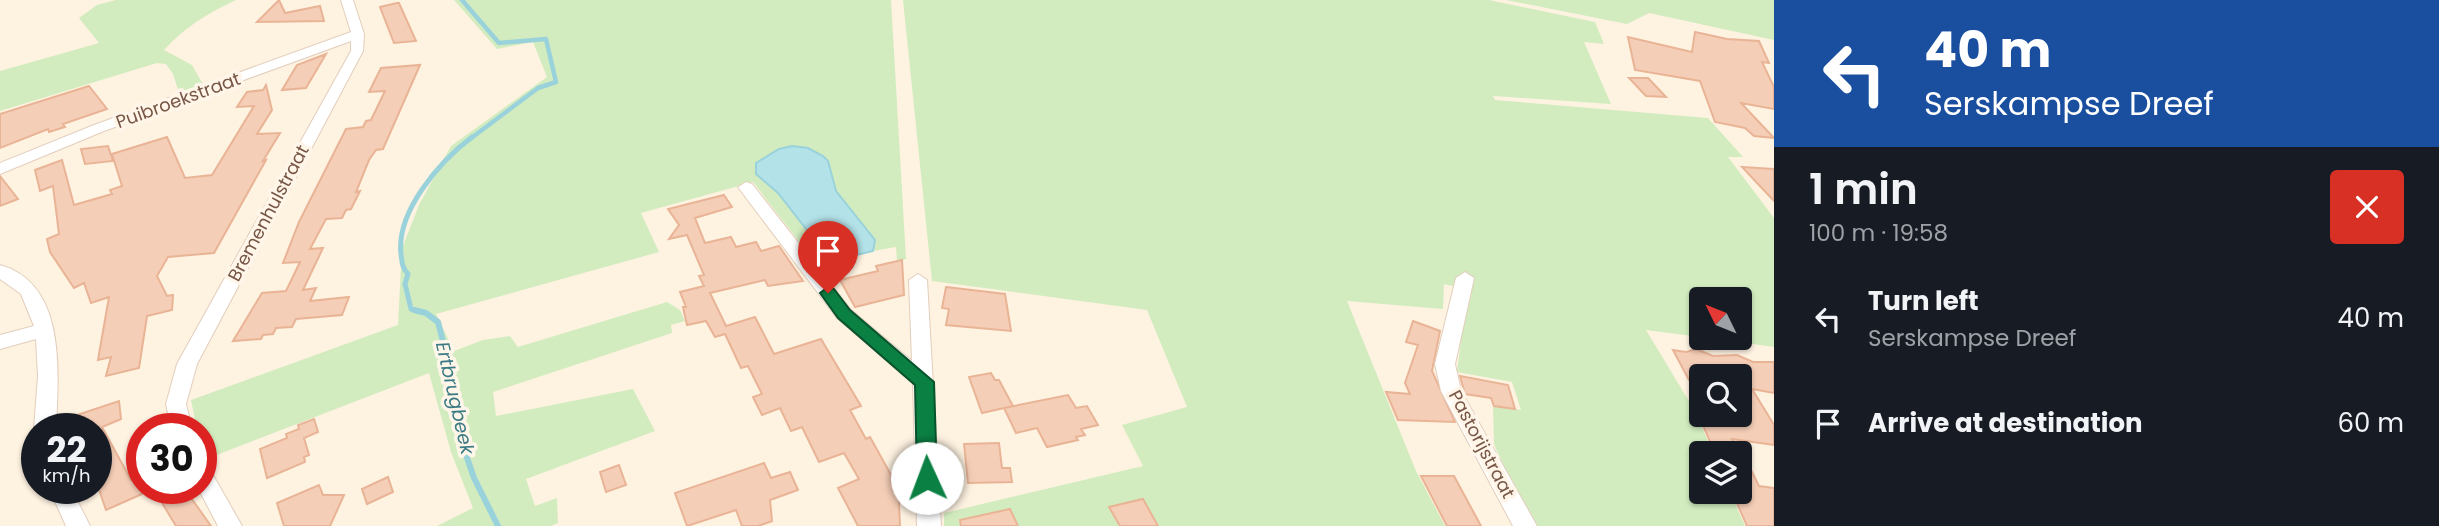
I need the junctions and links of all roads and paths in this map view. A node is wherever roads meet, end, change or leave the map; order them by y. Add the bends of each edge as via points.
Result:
1 (347, 0) edge
2 (358, 34) junction
3 (0, 169) edge
4 (746, 187) dead end
5 (0, 271) edge
6 (1465, 278) dead end
7 (918, 280) dead end
8 (43, 330) junction
9 (0, 342) edge
10 (925, 382) junction
11 (46, 413) edge
12 (178, 413) edge
13 (217, 503) edge
14 (68, 504) edge
15 (78, 526) edge
16 (230, 526) edge
17 (929, 526) edge
18 (1525, 526) edge

1 - 2 street
2 - 3 street, Puibroekstraat
2 - 12 street, Bremenhulstraat via 357,51 339,86 187,365 176,404
4 - 10 street via 844,314
5 - 8 street via 26,289 38,308
6 - 18 street, Pastorijstraat via 1445,364 1451,391
7 - 10 street
8 - 9 street
8 - 11 street
10 - 17 street
13 - 16 street
14 - 15 street

